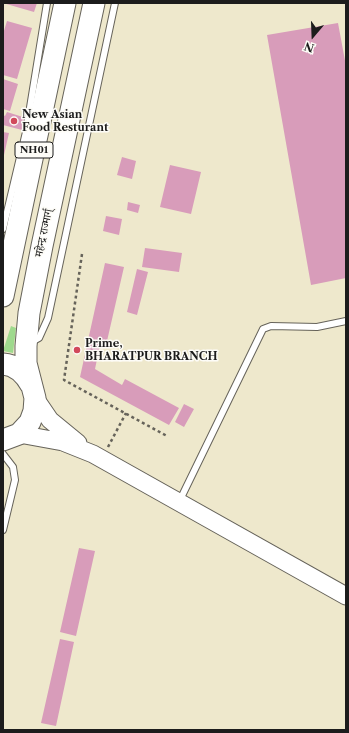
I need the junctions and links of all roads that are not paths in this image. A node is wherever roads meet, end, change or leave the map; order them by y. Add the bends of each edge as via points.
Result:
1 (47, 3) edge
2 (65, 3) edge
3 (94, 3) edge
4 (114, 3) edge
5 (3, 228) edge
6 (3, 296) edge
7 (346, 321) edge
8 (26, 346) junction
9 (3, 364) edge
10 (34, 392) junction
11 (8, 444) edge
12 (98, 456) junction
13 (179, 502) junction
14 (3, 530) edge
15 (346, 596) edge

1 - 5 lane via 26,132
2 - 6 highway, NH01
3 - 8 highway, महेन्द्र राज्मार्ग् / NH01 via 33,288
4 - 8 lane via 48,318 39,338
7 - 13 lane via 317,327 271,326 263,329
8 - 10 highway, महेन्द्र राज्मार्ग् / NH01 via 26,363
9 - 10 highway via 17,369 26,376
10 - 11 highway, महेन्द्र राज्मार्ग् / NH01 via 34,410 30,422
10 - 12 main road via 50,420
11 - 12 main road via 63,442
11 - 14 lane via 15,480
12 - 13 main road
13 - 15 main road

